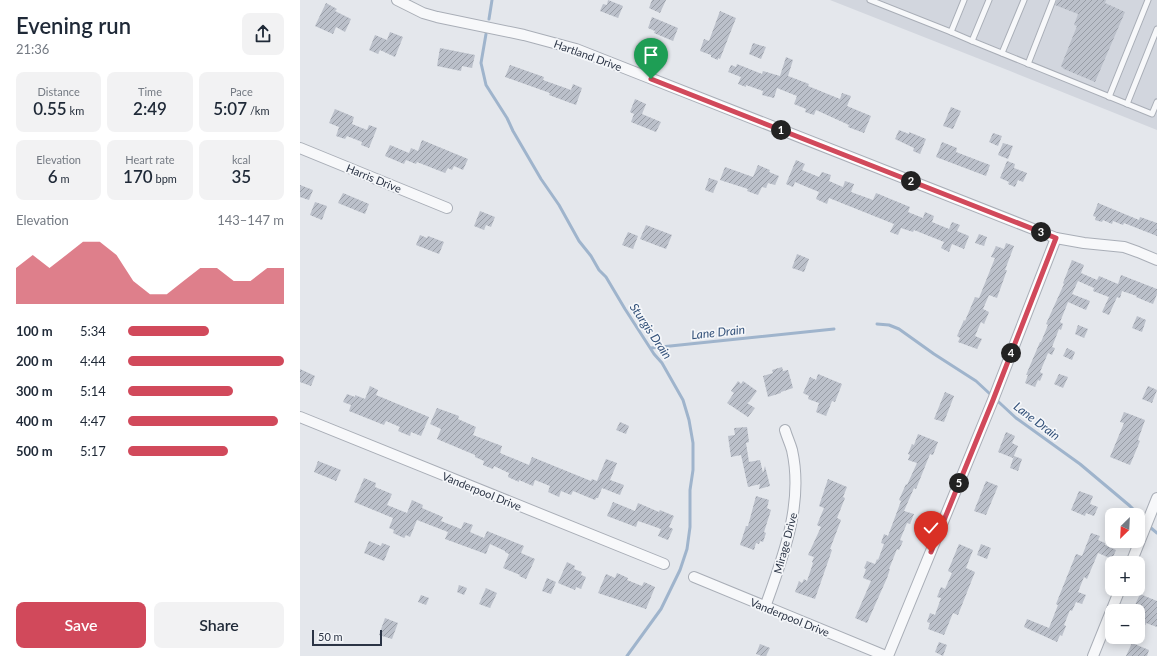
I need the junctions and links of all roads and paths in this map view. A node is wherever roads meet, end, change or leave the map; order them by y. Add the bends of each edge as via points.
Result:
1 (397, 0) edge
2 (870, 0) edge
3 (964, 0) edge
4 (989, 0) edge
5 (1024, 0) edge
6 (1053, 0) edge
7 (1148, 0) edge
8 (1157, 29) edge
9 (951, 32) junction
10 (972, 41) junction
11 (1002, 53) junction
12 (1028, 64) junction
13 (1109, 96) junction
14 (1157, 102) edge
15 (1127, 104) junction
16 (300, 148) edge
17 (447, 208) dead end
18 (1056, 238) junction
19 (1157, 260) edge
20 (300, 417) edge
21 (785, 430) dead end
22 (1157, 498) edge
23 (1134, 556) edge
24 (664, 564) dead end
25 (694, 577) dead end
26 (1117, 596) edge
27 (765, 607) junction
28 (887, 656) edge
29 (1093, 656) edge

1 - 18 street, Hartland Drive via 423,13 576,49
2 - 9 lane
3 - 9 lane
4 - 10 lane
5 - 11 lane
6 - 12 lane
7 - 13 lane
8 - 15 lane
9 - 10 lane
10 - 11 lane
11 - 12 lane
12 - 13 lane
13 - 15 lane
14 - 15 lane via 1152,114
16 - 17 street, Harris Drive
18 - 19 street, Hartland Drive via 1124,247
18 - 28 street via 993,400
20 - 24 street, Vanderpool Drive
21 - 27 street, Mirage Drive via 792,450 796,494 788,540
22 - 23 street
25 - 27 street, Vanderpool Drive
26 - 29 street
27 - 28 street, Vanderpool Drive

